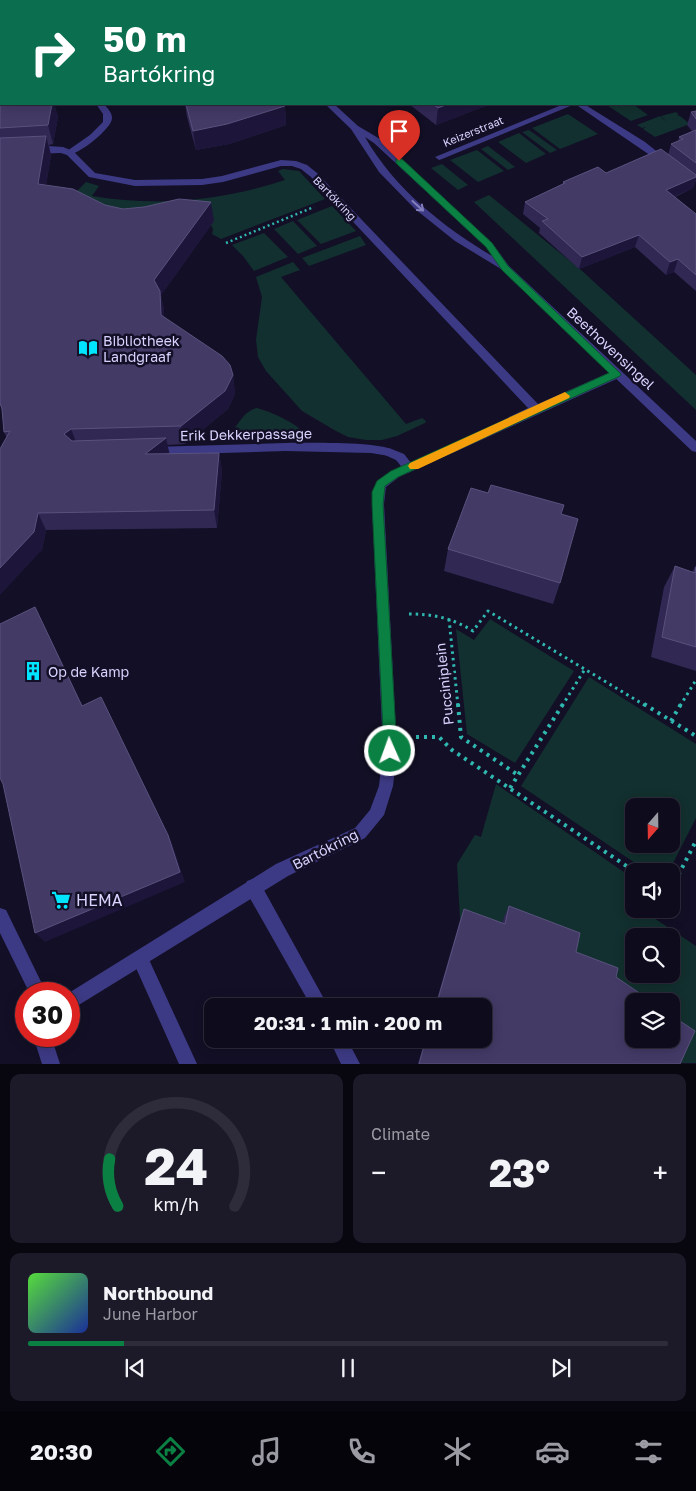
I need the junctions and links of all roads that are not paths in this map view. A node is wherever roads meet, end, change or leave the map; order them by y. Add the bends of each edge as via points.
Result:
1 (101, 105) edge
2 (330, 105) edge
3 (569, 105) edge
4 (581, 105) edge
5 (355, 128) junction
6 (0, 152) edge
7 (70, 153) junction
8 (440, 157) dead end
9 (673, 167) edge
10 (505, 268) junction
11 (616, 374) junction
12 (536, 409) junction
13 (696, 448) edge
14 (136, 451) edge
15 (409, 468) junction
16 (253, 887) junction
17 (0, 916) edge
18 (140, 959) junction
19 (33, 982) edge
20 (80, 995) edge
21 (315, 998) edge
22 (46, 1047) edge
23 (343, 1048) edge
24 (51, 1064) edge
25 (188, 1064) edge
26 (351, 1064) edge

1 - 7 street via 108,115 104,128
2 - 5 street, Beethovensingel
3 - 8 street, Keizerstraat
4 - 9 street
5 - 10 street, Beethovensingel via 377,141 489,245
5 -> 10 street, Beethovensingel via 364,146 419,208 476,251
6 - 7 street via 48,149
7 - 12 street, Bartókring via 92,175 135,183 202,182 281,163 293,163 304,168
10 - 11 street, Beethovensingel
11 - 12 street, Bartókring
11 - 13 street, Beethovensingel
12 - 15 street, Bartókring
14 - 15 street, Erik Dekkerpassage via 286,447 371,449 400,457
15 - 16 street, Bartókring via 380,484 378,492 390,751 386,786 376,815 360,833
16 - 18 street, Bartókring
16 - 21 street
17 - 19 street
18 - 20 street, Bartókring
18 - 25 street
22 - 24 street
23 - 26 street

